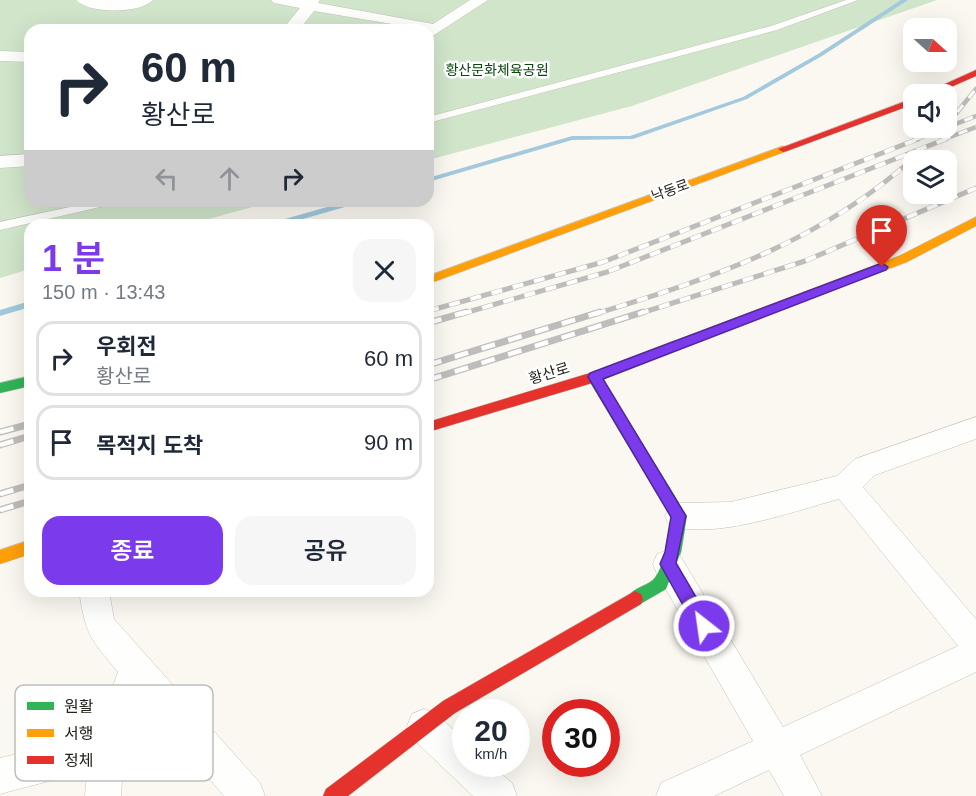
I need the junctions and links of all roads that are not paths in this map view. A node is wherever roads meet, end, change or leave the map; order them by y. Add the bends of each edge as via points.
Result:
1 (84, 0) edge
2 (145, 0) edge
3 (279, 0) edge
4 (480, 0) edge
5 (854, 0) edge
6 (311, 2) edge
7 (296, 24) edge
8 (403, 24) edge
9 (434, 30) edge
10 (0, 56) edge
11 (24, 57) edge
12 (976, 73) edge
13 (951, 84) edge
14 (903, 105) edge
15 (434, 118) edge
16 (24, 160) edge
17 (0, 162) edge
18 (86, 207) edge
19 (32, 219) edge
20 (24, 221) edge
21 (976, 221) edge
22 (0, 226) edge
23 (434, 278) edge
24 (594, 377) junction
25 (24, 382) edge
26 (0, 388) edge
27 (434, 425) edge
28 (976, 428) edge
29 (845, 486) junction
30 (679, 516) junction
31 (24, 549) edge
32 (0, 557) edge
33 (668, 564) junction
34 (95, 597) edge
35 (976, 643) edge
36 (976, 655) edge
37 (136, 668) junction
38 (130, 685) edge
39 (151, 685) edge
40 (424, 726) junction
41 (777, 750) junction
42 (213, 757) edge
43 (15, 772) edge
44 (0, 776) edge
45 (104, 781) edge
46 (103, 796) edge
47 (247, 796) edge
48 (333, 796) edge
49 (499, 796) edge
50 (674, 796) edge
51 (804, 796) edge

1 - 2 street via 118,6
3 - 6 street
4 - 9 street
5 - 15 lane via 774,28
6 - 7 street
6 - 8 street
10 - 11 street
12 - 13 street
14 - 23 street, 낙동로
16 - 17 street
18 - 19 lane
20 - 22 lane
21 - 24 street, 황산로 via 903,259
24 - 27 street, 황산로
24 - 30 street
25 - 26 street
28 - 29 street via 865,467
29 - 30 street via 731,515
29 - 35 street
30 - 33 street
31 - 32 street
33 - 40 street via 660,584
33 - 41 street
34 - 37 street via 100,626
36 - 41 street
37 - 38 street
37 - 39 street
40 - 48 street
40 - 49 street
41 - 50 street
41 - 51 street
42 - 47 street
43 - 44 street
45 - 46 street

